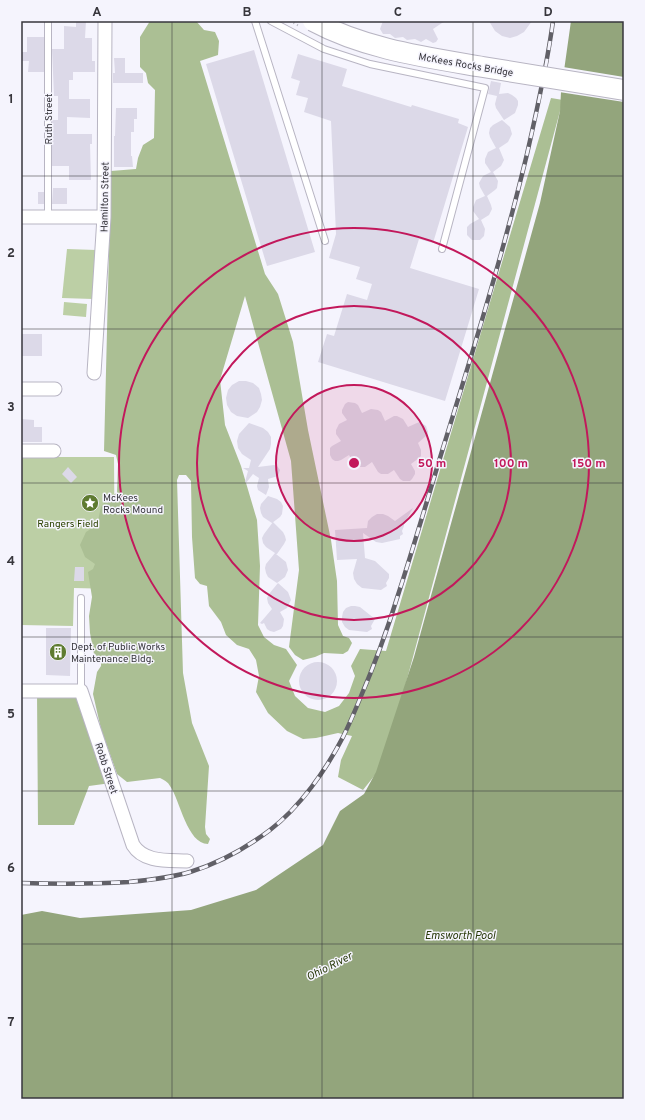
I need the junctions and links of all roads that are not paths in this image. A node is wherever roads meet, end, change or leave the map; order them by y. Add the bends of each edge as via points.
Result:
1 (48, 21) edge
2 (105, 21) edge
3 (256, 21) edge
4 (271, 21) edge
5 (313, 21) edge
6 (624, 90) edge
7 (21, 217) edge
8 (48, 217) junction
9 (104, 217) junction
10 (325, 241) dead end
11 (442, 250) dead end
12 (94, 373) dead end
13 (21, 389) edge
14 (54, 389) dead end
15 (21, 451) edge
16 (54, 451) dead end
17 (81, 598) dead end
18 (21, 691) edge
19 (81, 691) junction
20 (187, 861) dead end

1 - 8 lane, Ruth Street
2 - 9 street, Hamilton Street
3 - 10 lane
4 - 11 lane via 324,48 370,64 485,88
5 - 6 main road, McKees Rocks Bridge, bridge via 351,38 388,49
7 - 8 street
8 - 9 street
9 - 12 street, Hamilton Street
13 - 14 street
15 - 16 street
17 - 19 lane
18 - 19 street
19 - 20 street, Robb Street via 136,851 153,859

